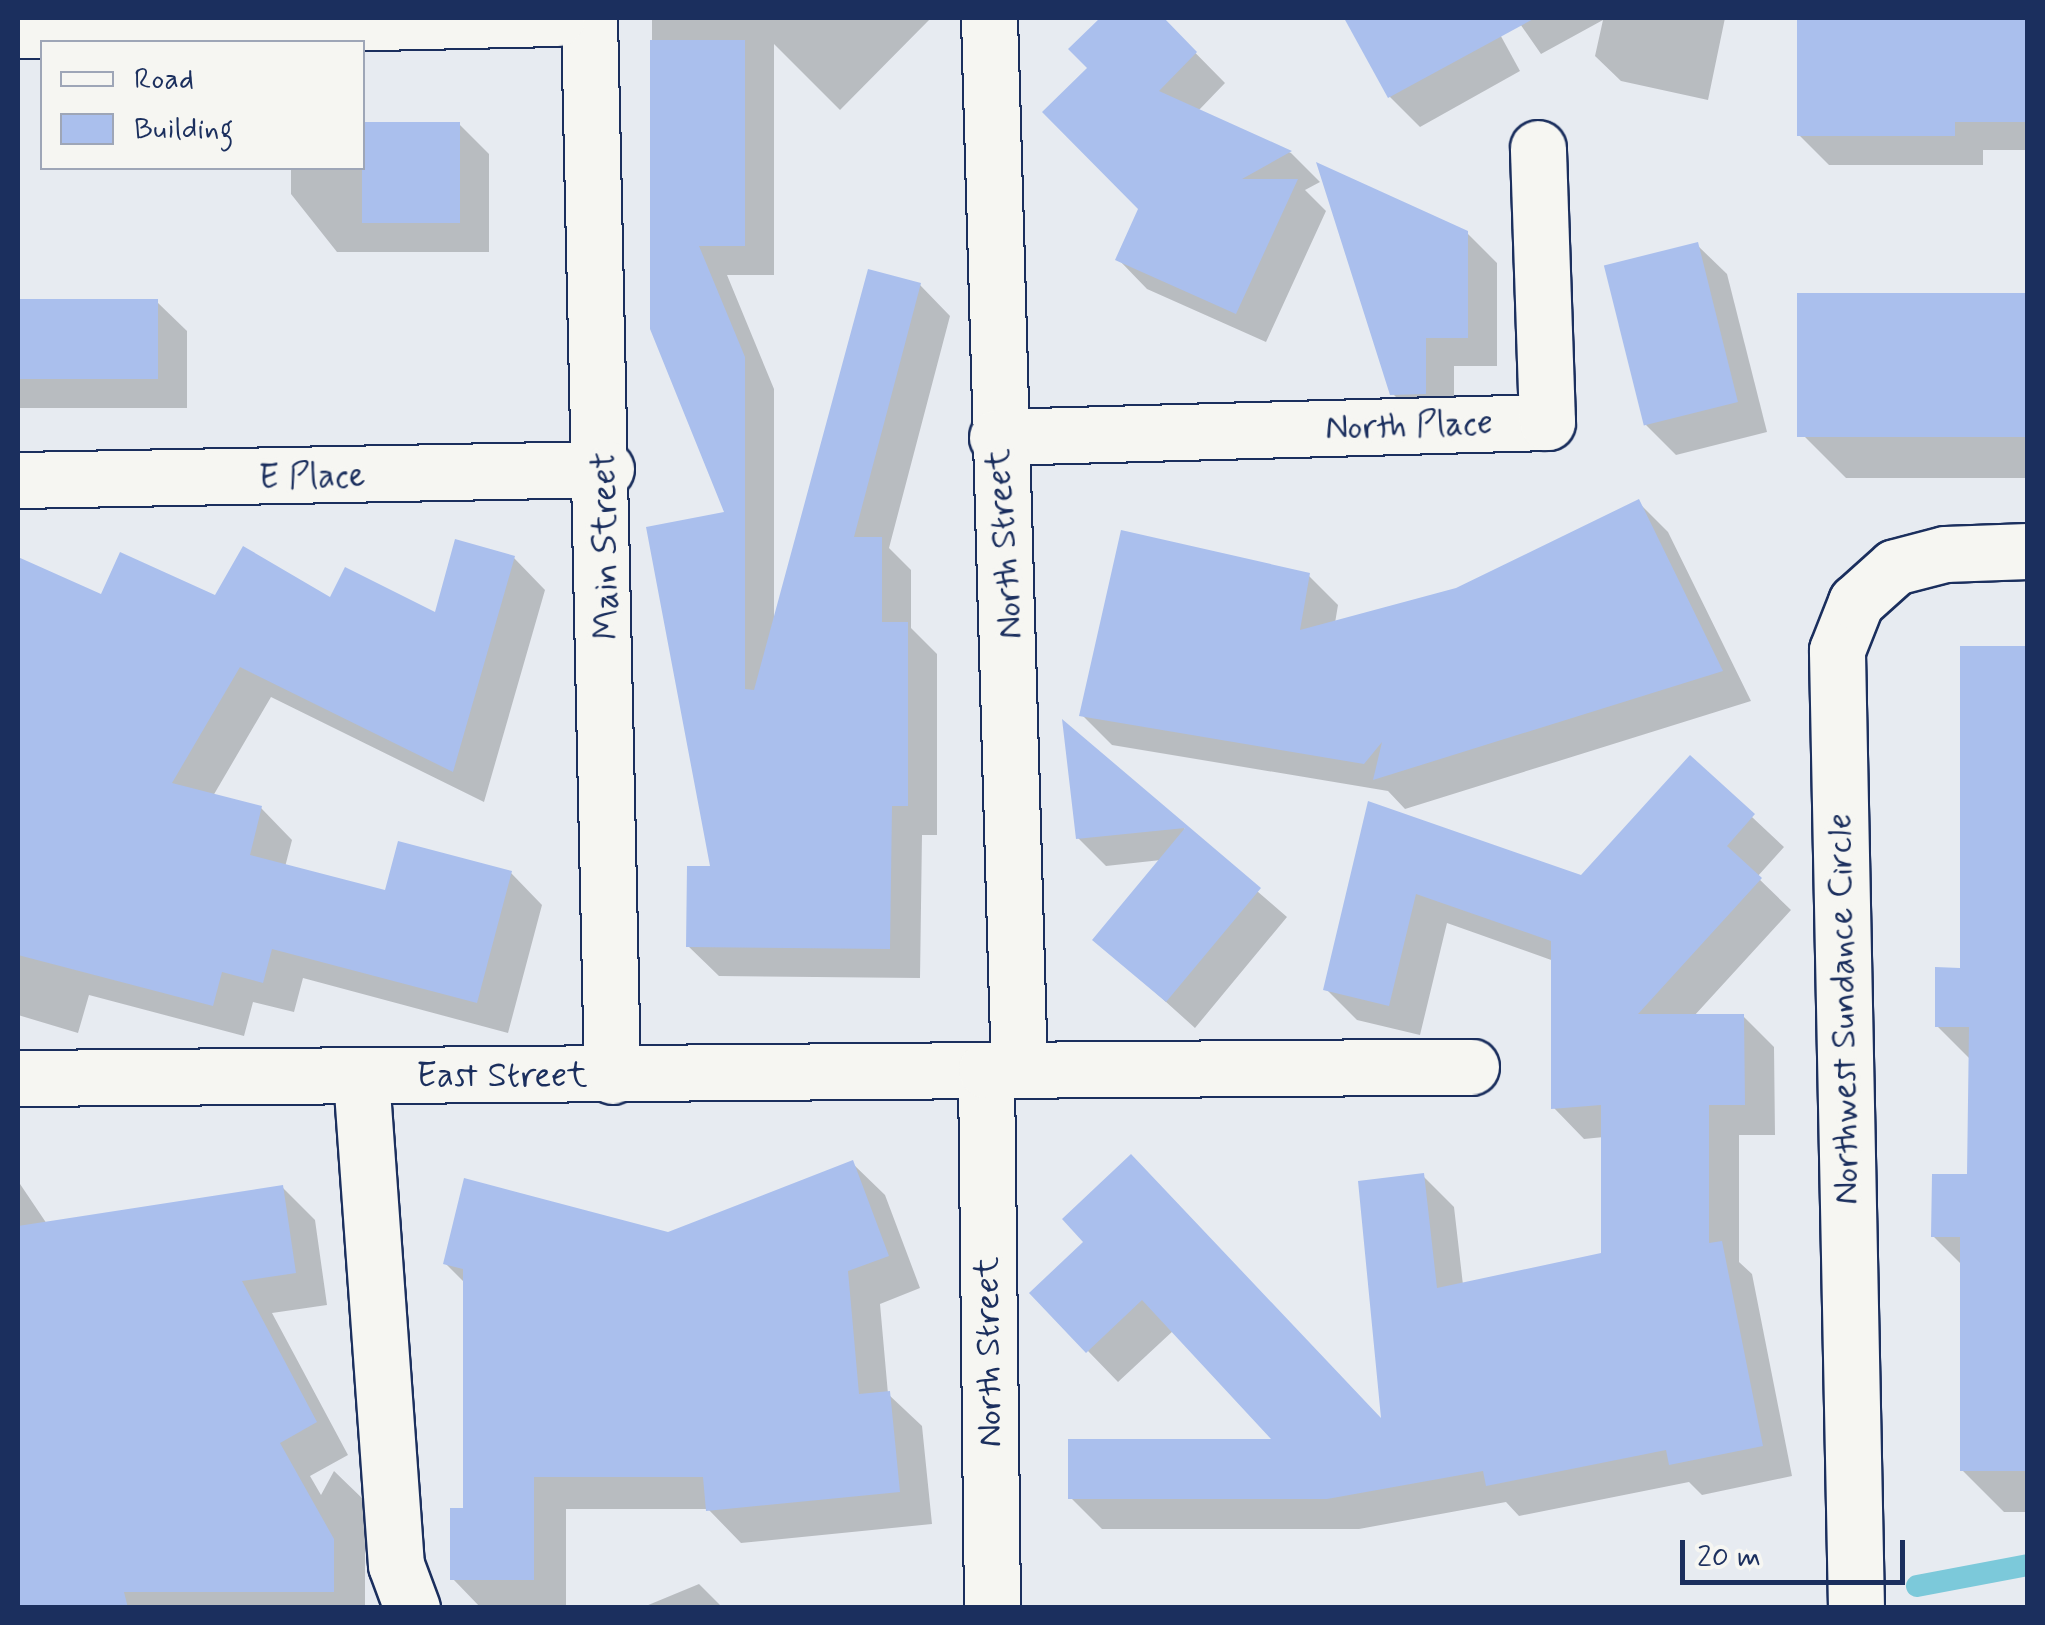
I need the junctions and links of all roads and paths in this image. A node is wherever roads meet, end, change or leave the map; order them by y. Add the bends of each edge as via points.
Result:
1 (557, 18) edge
2 (590, 18) edge
3 (989, 18) edge
4 (18, 30) edge
5 (1538, 148) dead end
6 (997, 437) junction
7 (606, 469) junction
8 (18, 480) edge
9 (2028, 551) edge
10 (1471, 1067) dead end
11 (1002, 1070) junction
12 (612, 1076) junction
13 (361, 1077) junction
14 (18, 1078) edge
15 (412, 1608) edge
16 (992, 1608) edge
17 (1856, 1608) edge

1 - 4 street
2 - 7 street, Main Street
3 - 6 street, North Street
5 - 6 street, North Place via 1547,422
6 - 11 street, North Street via 1012,594
7 - 8 street, E Place
7 - 12 street, Main Street
9 - 17 street, Northwest Sundance Circle via 1945,554 1894,567 1856,602 1837,650
10 - 11 street
11 - 12 street, East Street
11 - 16 street, North Street
12 - 13 street, East Street
13 - 14 street, East Street
13 - 15 street via 396,1565

